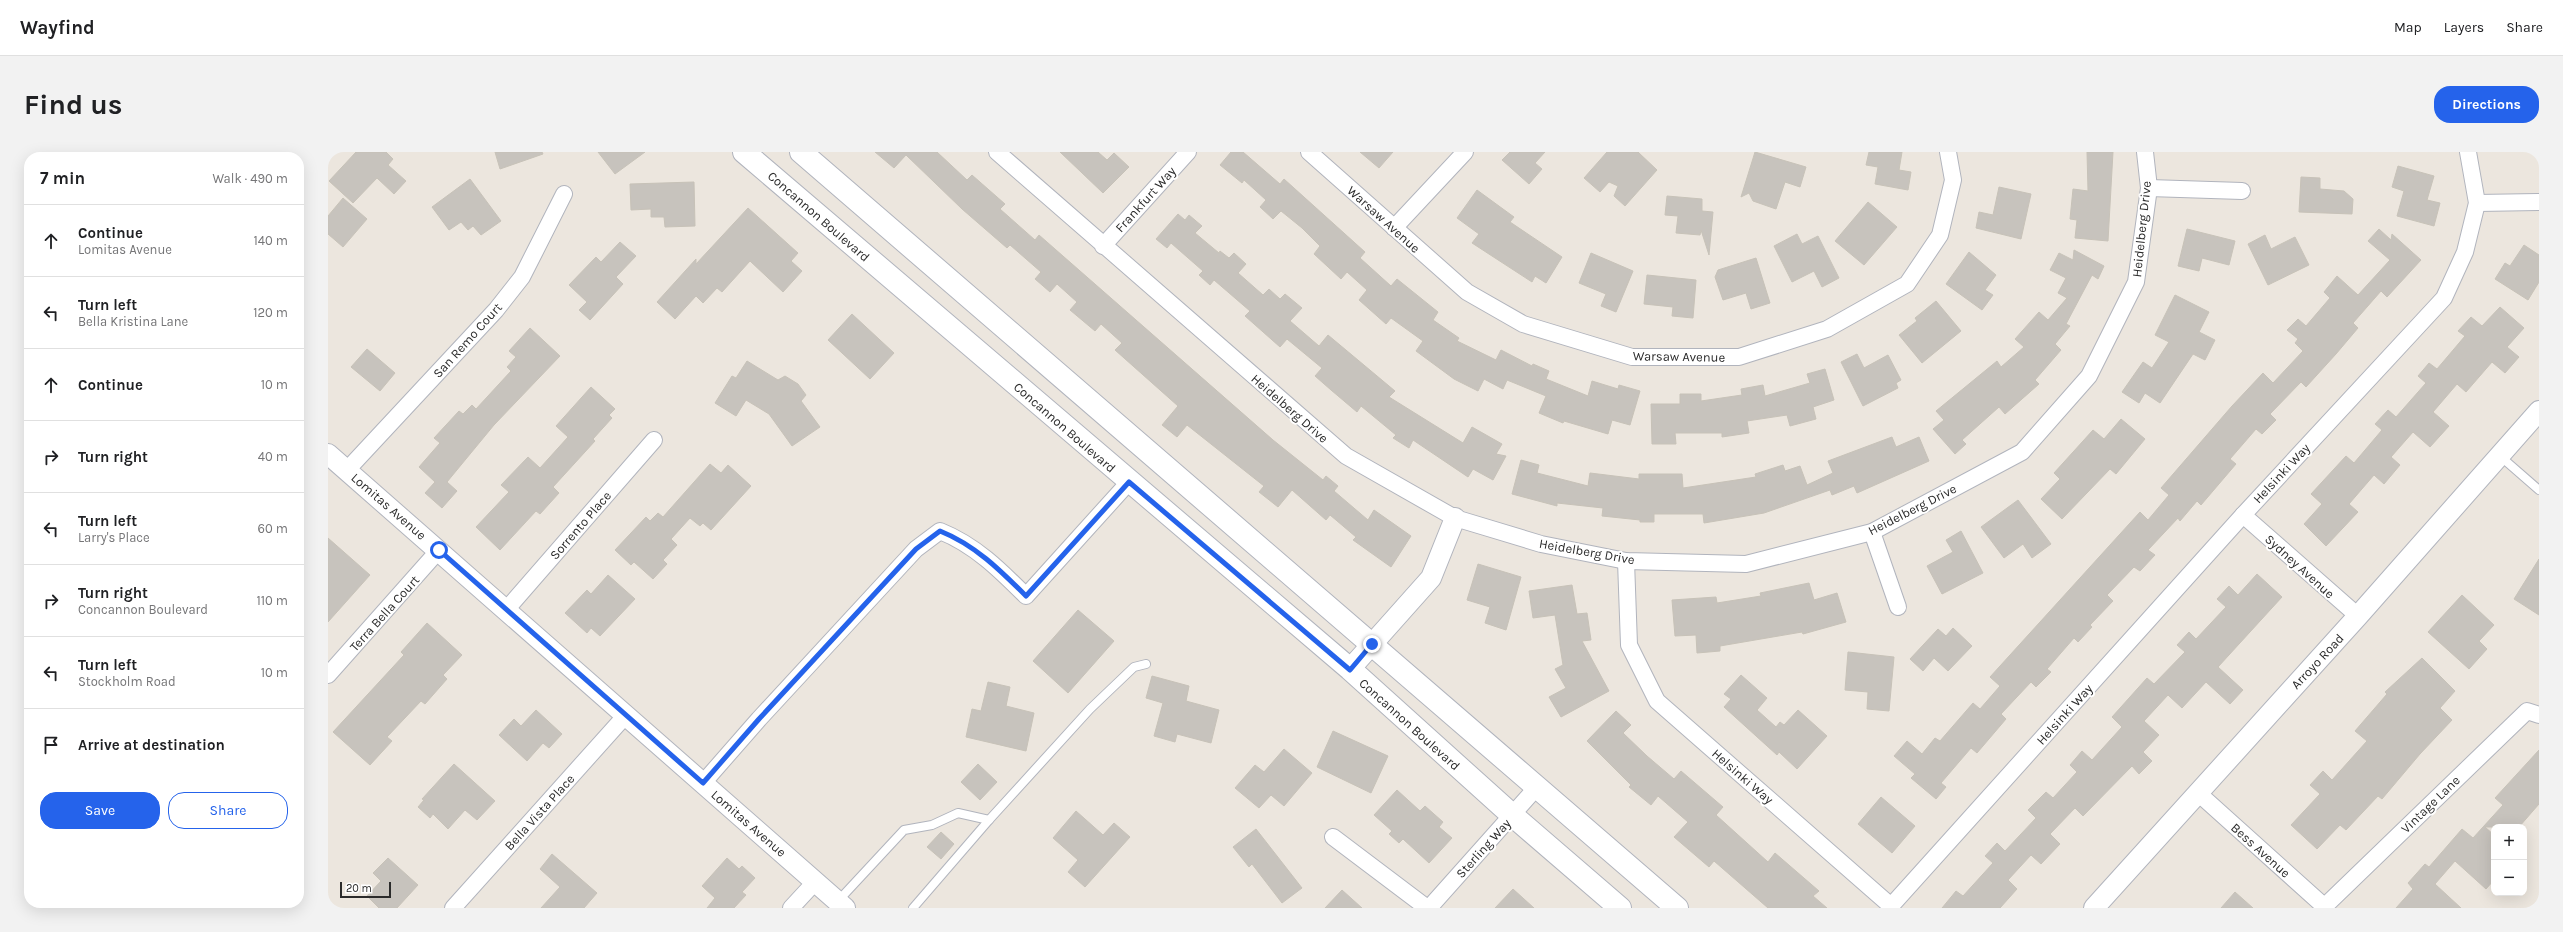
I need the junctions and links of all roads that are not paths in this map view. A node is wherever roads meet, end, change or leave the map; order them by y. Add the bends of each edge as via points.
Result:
1 (744, 152) edge
2 (801, 152) edge
3 (997, 152) edge
4 (1188, 152) edge
5 (1309, 152) edge
6 (1465, 152) edge
7 (1948, 152) edge
8 (2145, 152) edge
9 (2468, 152) edge
10 (2148, 188) junction
11 (2242, 191) dead end
12 (564, 194) dead end
13 (2538, 202) dead end
14 (2477, 203) junction
15 (1394, 228) junction
16 (1103, 246) junction
17 (2539, 411) edge
18 (654, 440) dead end
19 (328, 454) edge
20 (2500, 455) junction
21 (347, 470) junction
22 (1129, 482) junction
23 (2539, 490) edge
24 (2243, 514) junction
25 (1455, 518) junction
26 (1872, 532) junction
27 (439, 550) junction
28 (1626, 560) junction
29 (1898, 607) dead end
30 (506, 610) junction
31 (2358, 616) junction
32 (1372, 644) junction
33 (1146, 664) dead end
34 (1350, 670) junction
35 (328, 675) edge
36 (626, 715) junction
37 (2539, 715) edge
38 (703, 783) junction
39 (1537, 787) junction
40 (2197, 792) junction
41 (1512, 816) junction
42 (989, 820) junction
43 (1333, 837) dead end
44 (815, 882) junction
45 (842, 905) edge
46 (2325, 907) edge
47 (452, 908) edge
48 (791, 908) edge
49 (913, 908) edge
50 (1428, 908) edge
51 (1620, 908) edge
52 (1677, 908) edge
53 (2094, 908) edge

1 - 22 main road, Concannon Boulevard
2 - 32 main road
3 - 16 street, Heidelberg Drive
4 - 16 street, Frankfurt Way
5 - 15 street, Warsaw Avenue
6 - 15 street
7 - 15 street, Warsaw Avenue via 1953,180 1940,235 1907,284 1827,329 1739,357 1632,357 1522,324 1467,292
8 - 10 street, Heidelberg Drive
9 - 14 street, Helsinki Way
10 - 11 street
10 - 26 street, Heidelberg Drive via 2136,282 2089,376 2022,452
12 - 21 street, San Remo Court via 522,277 496,310
13 - 14 street
14 - 24 street, Helsinki Way via 2465,252 2444,298
16 - 25 street, Heidelberg Drive via 1346,456
17 - 20 street, Arroyo Road
18 - 30 street, Sorrento Place
19 - 21 street, Lomitas Avenue
20 - 23 lane
20 - 31 street, Arroyo Road
21 - 27 street, Lomitas Avenue
22 - 34 main road, Concannon Boulevard
22 - 38 street via 1026,596 1000,569 961,539 940,531 916,549
24 - 28 street, Helsinki Way via 1891,906 1657,700 1629,645
24 - 31 street, Sydney Avenue
25 - 28 street, Heidelberg Drive via 1541,544
25 - 32 street via 1431,578
26 - 28 street, Heidelberg Drive via 1746,564
26 - 29 street
27 - 30 street, Lomitas Avenue
27 - 35 street, Terra Bella Court
30 - 36 street, Lomitas Avenue
31 - 40 street, Arroyo Road
32 - 34 street
32 - 39 main road
33 - 42 lane via 1134,667 1090,710
34 - 41 main road, Concannon Boulevard
36 - 38 street, Lomitas Avenue
36 - 47 street, Bella Vista Place
37 - 46 street, Vintage Lane via 2528,711
38 - 44 street, Lomitas Avenue
39 - 41 street, Sterling Way
39 - 52 main road
40 - 46 street, Bess Avenue
40 - 53 street, Arroyo Road
41 - 50 street, Sterling Way
41 - 51 main road, Concannon Boulevard
42 - 45 lane via 958,812 932,825 904,830
42 - 49 lane
43 - 50 street
44 - 45 street, Lomitas Avenue
44 - 48 street

